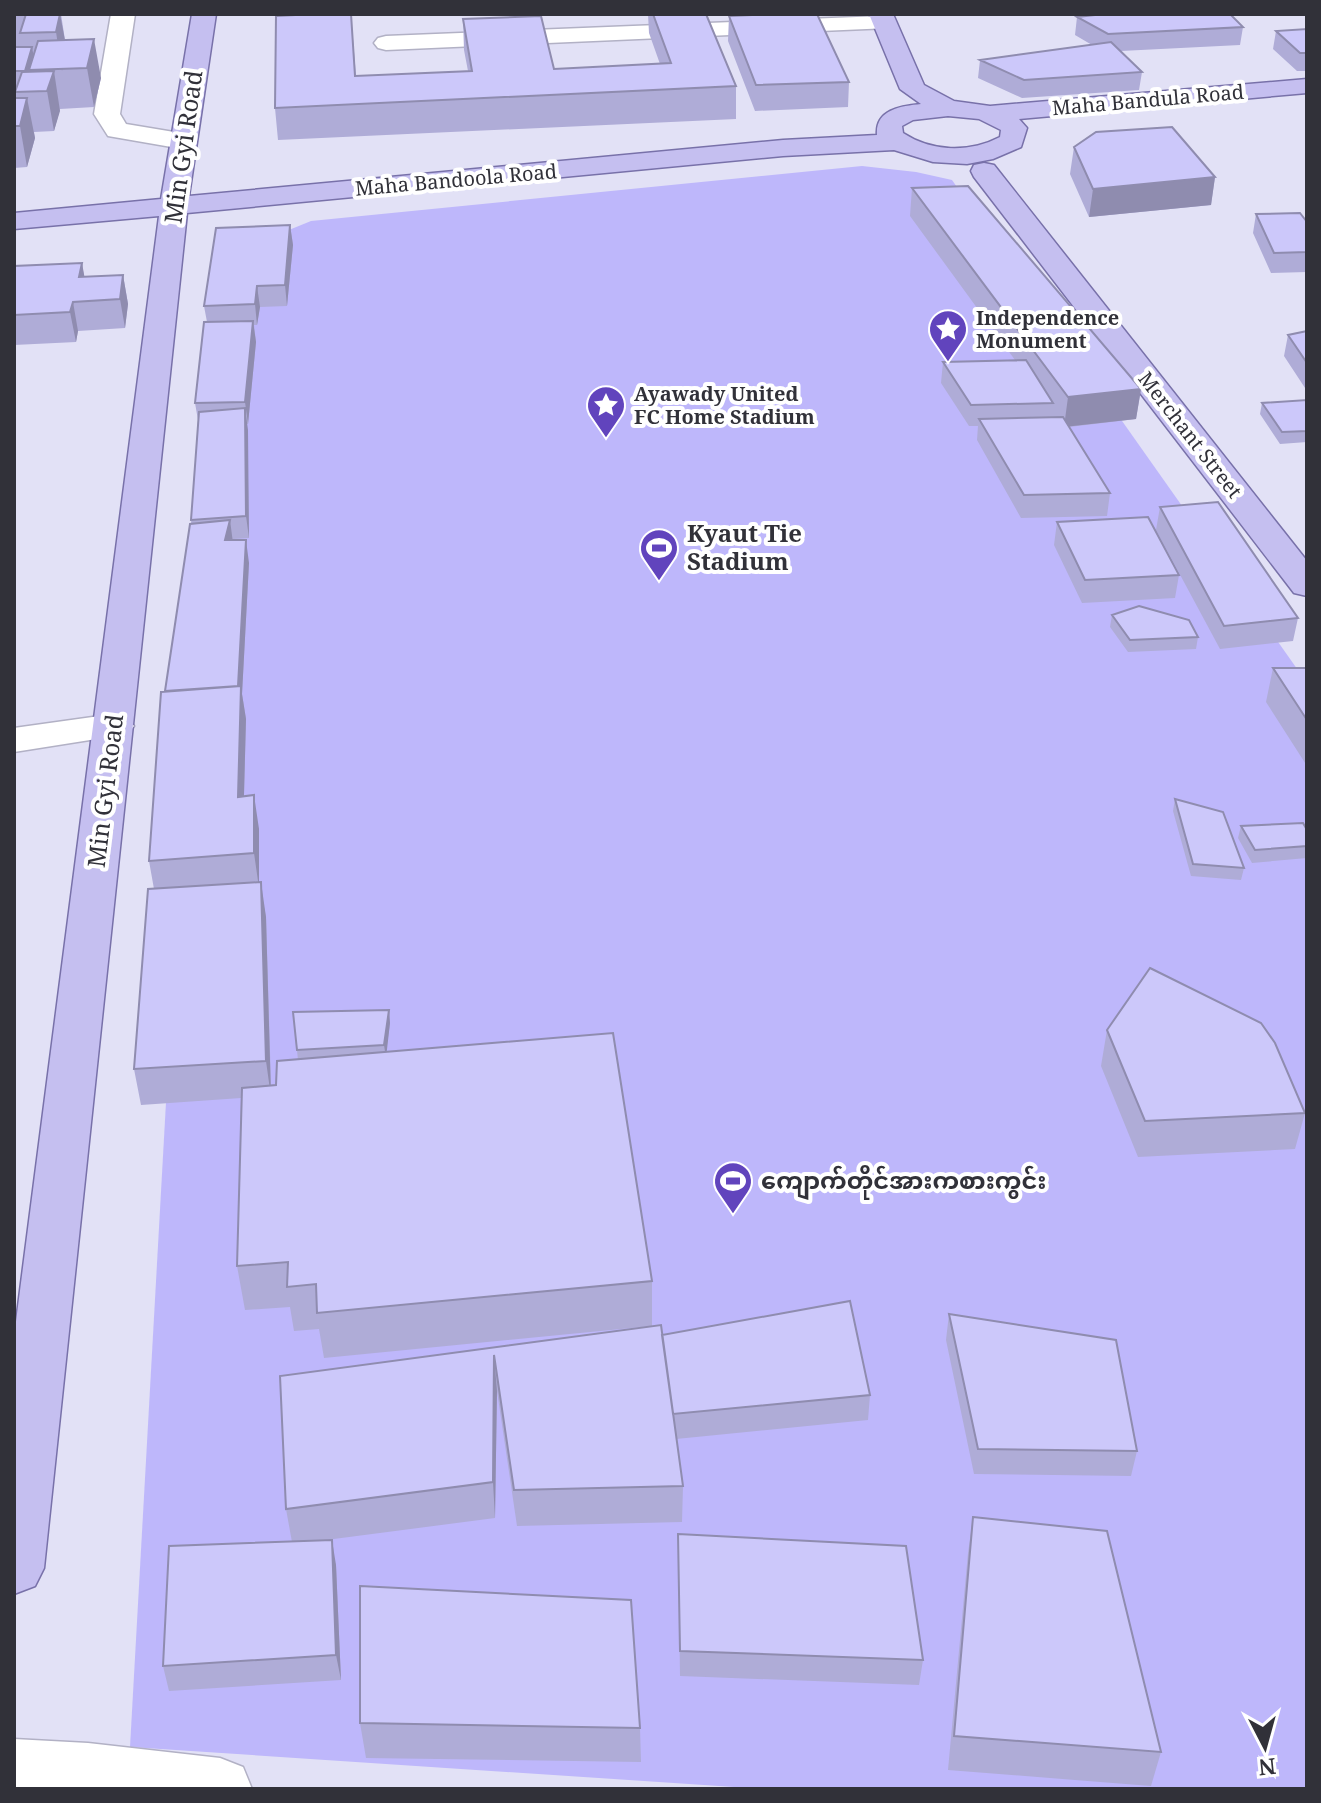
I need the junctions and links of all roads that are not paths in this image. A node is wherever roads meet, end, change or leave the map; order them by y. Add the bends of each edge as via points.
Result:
1 (123, 14) edge
2 (204, 14) edge
3 (882, 18) edge
4 (386, 43) dead end
5 (1307, 86) edge
6 (1307, 109) edge
7 (990, 114) junction
8 (902, 117) junction
9 (1014, 128) junction
10 (183, 141) junction
11 (988, 161) junction
12 (175, 198) junction
13 (14, 203) edge
14 (14, 221) edge
15 (1307, 585) edge
16 (114, 726) junction
17 (14, 740) edge
18 (14, 1568) edge
19 (14, 1769) edge
20 (220, 1789) edge

1 - 10 street via 110,122 117,130
2 - 10 main road, Min Gyi Road
3 - 4 street
3 - 8 main road
5 - 7 main road, Maha Bandula Road
6 - 9 main road
7 - 8 main road, Maha Bandoola Road via 948,108
7 - 9 main road
8 - 11 main road via 913,149
8 - 12 main road, Maha Bandoola Road via 783,148
9 - 11 main road via 1012,141
10 - 12 main road, Min Gyi Road
11 - 15 main road, Merchant Street
12 - 13 main road, Maha Bandoola Road
12 - 14 main road, Maha Bandoola Road
12 - 16 main road, Min Gyi Road
16 - 17 street
16 - 18 main road, Min Gyi Road
19 - 20 street

